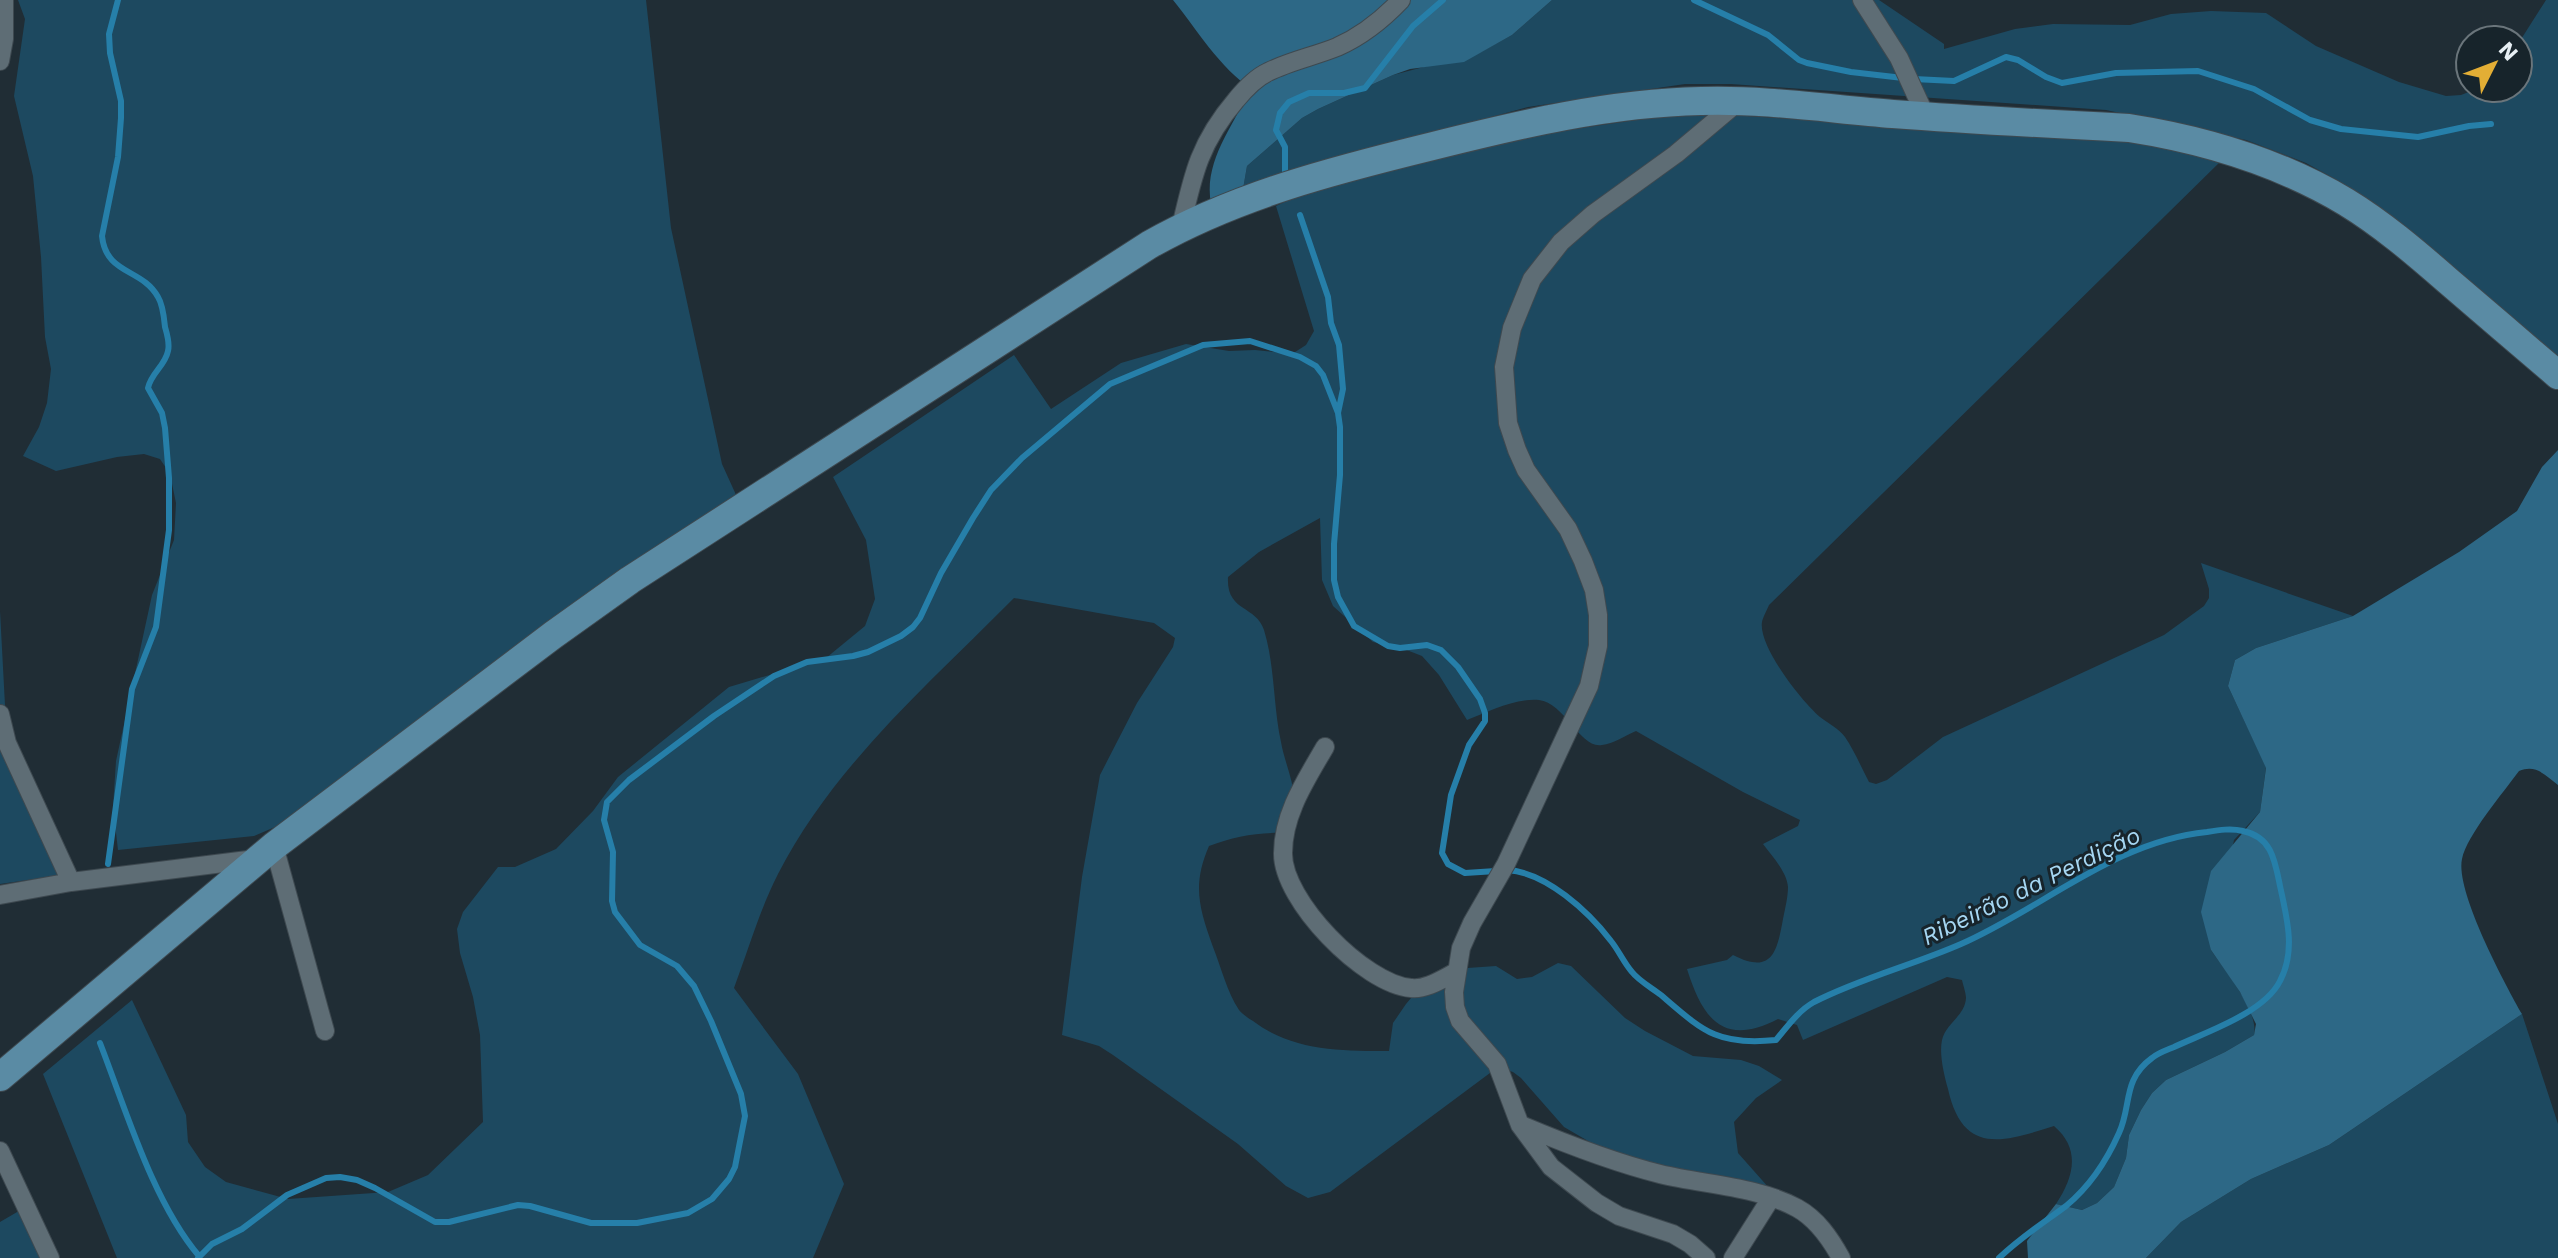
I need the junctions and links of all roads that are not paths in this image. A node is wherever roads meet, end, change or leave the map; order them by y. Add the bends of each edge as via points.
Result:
1 (4, 0) edge
2 (1401, 0) edge
3 (1862, 0) edge
4 (0, 61) edge
5 (1739, 101) junction
6 (1926, 117) junction
7 (1181, 227) junction
8 (2558, 375) edge
9 (0, 714) edge
10 (1325, 747) dead end
11 (266, 852) junction
12 (71, 882) junction
13 (0, 895) edge
14 (1456, 972) junction
15 (325, 1031) dead end
16 (0, 1077) edge
17 (1520, 1125) junction
18 (0, 1151) edge
19 (1771, 1198) junction
20 (50, 1258) edge
21 (1706, 1258) edge
22 (1733, 1258) edge
23 (1841, 1258) edge

1 - 4 street
2 - 7 street via 1362,34 1266,73 1241,94 1203,146
3 - 6 street via 1899,58
5 - 6 main road
5 - 7 main road via 1653,104 1548,118 1360,164 1245,199
5 - 14 street via 1561,242 1520,303 1504,367 1508,423 1526,470 1568,529 1583,561 1594,590 1598,646 1589,686 1472,923
6 - 8 main road via 2129,128 2194,139 2267,163 2375,221
7 - 11 main road via 630,580
9 - 12 street via 7,743
10 - 14 street via 1291,809 1283,853 1291,886 1339,949 1383,978 1411,988
11 - 12 street
11 - 15 street
11 - 16 main road
12 - 13 street
14 - 17 street via 1460,1021 1497,1064
17 - 19 street via 1634,1167
17 - 21 street via 1551,1167 1585,1194 1619,1216 1673,1234
18 - 20 street
19 - 22 street
19 - 23 street via 1818,1223

